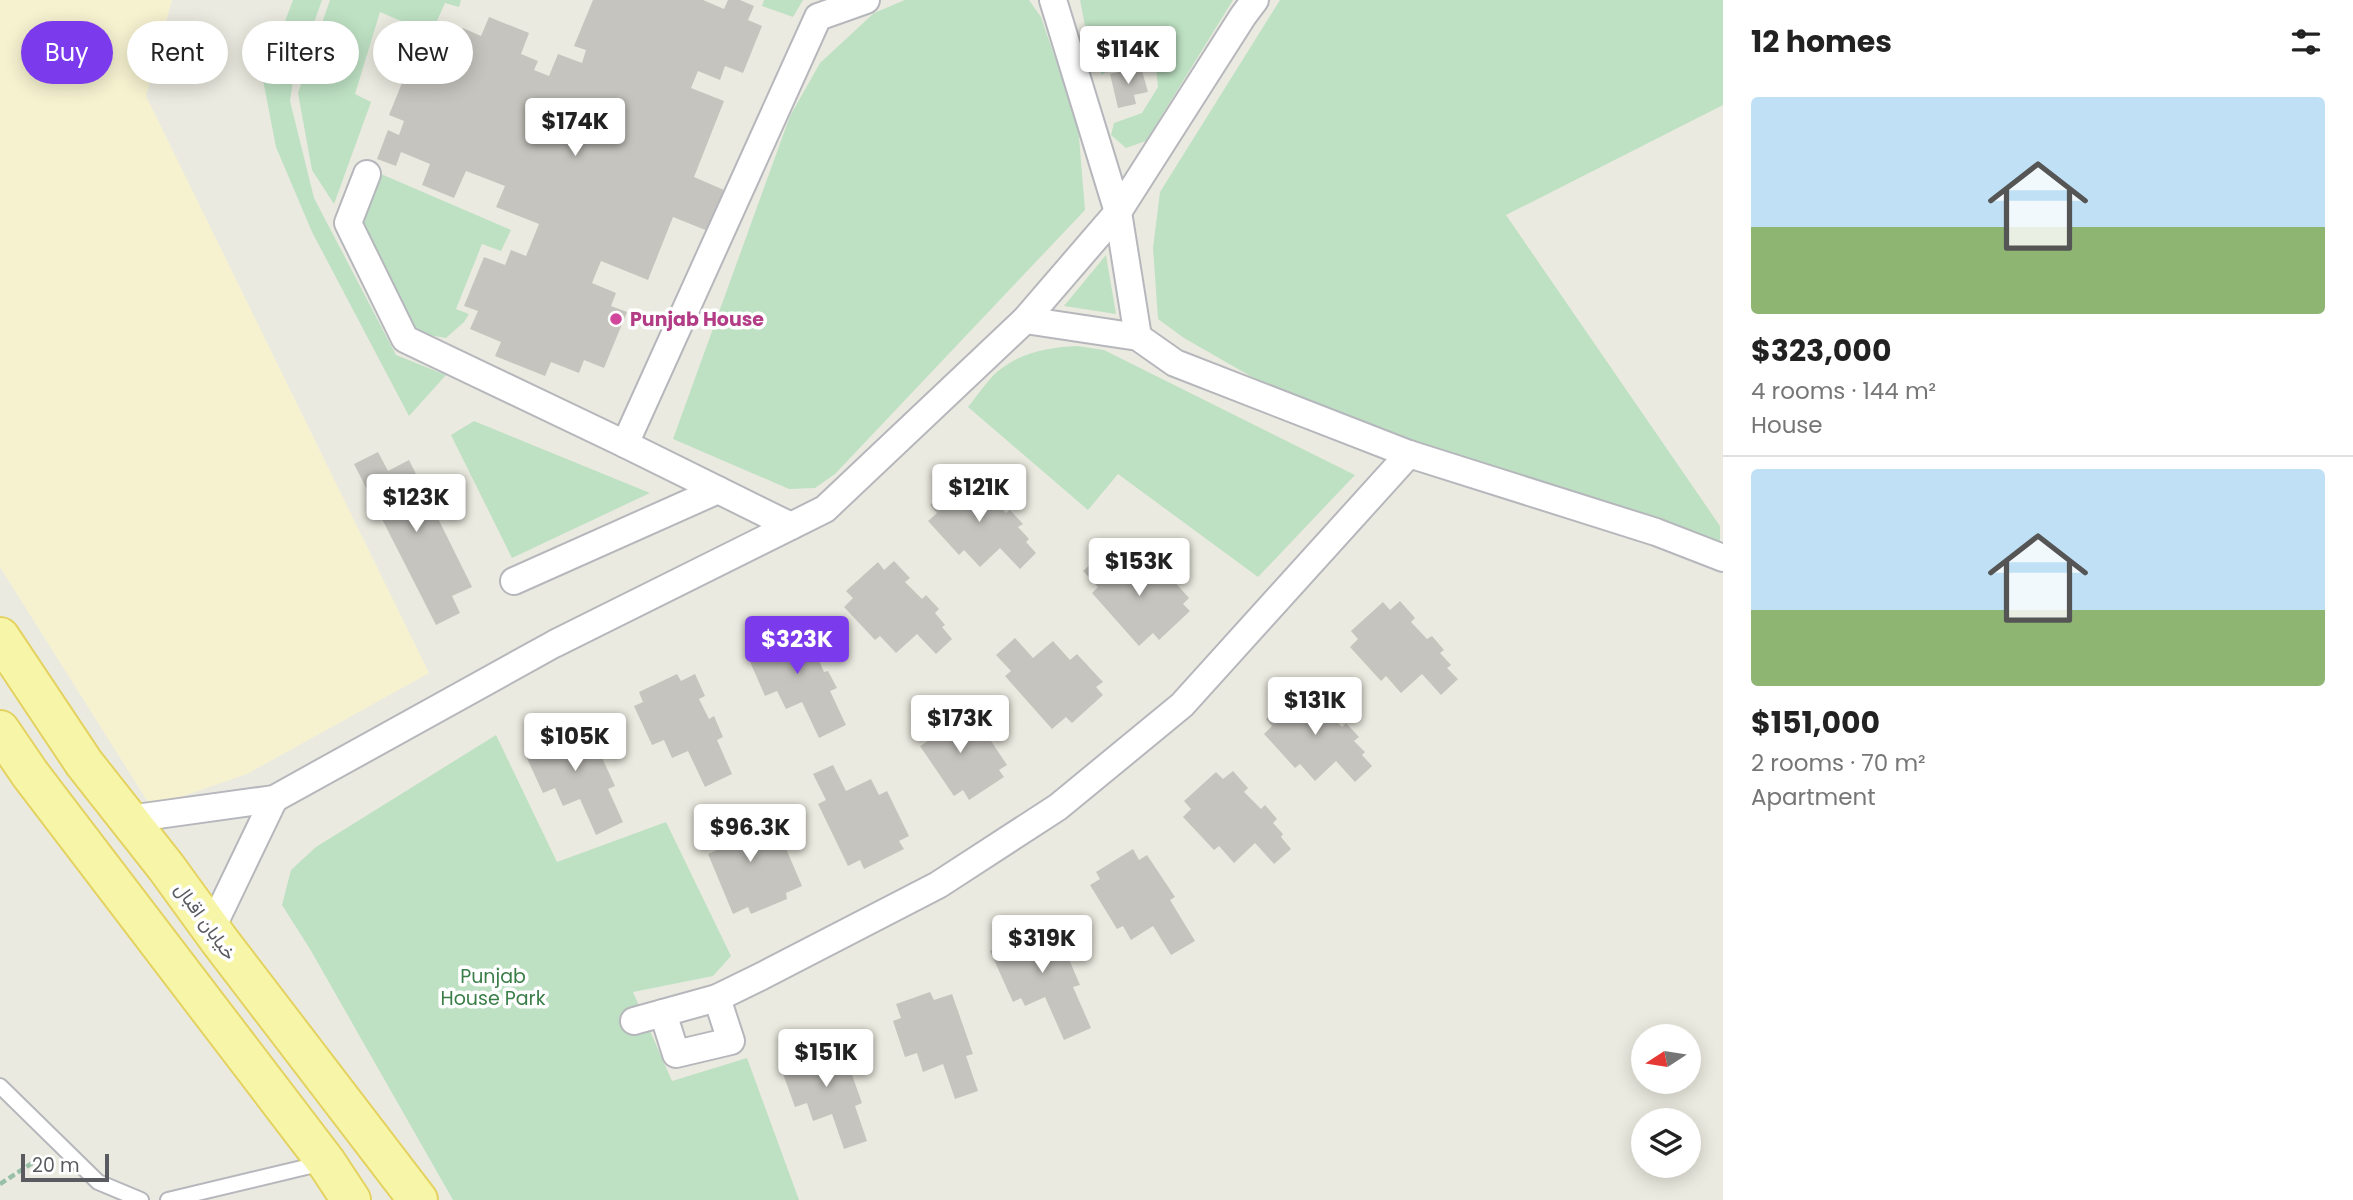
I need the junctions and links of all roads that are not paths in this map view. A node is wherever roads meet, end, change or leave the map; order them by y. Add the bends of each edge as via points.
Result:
1 (866, 0) edge
2 (1053, 0) edge
3 (1255, 0) edge
4 (367, 174) dead end
5 (1118, 212) junction
6 (1025, 320) junction
7 (1138, 337) junction
8 (625, 444) junction
9 (1409, 454) junction
10 (718, 490) junction
11 (792, 526) junction
12 (1723, 558) edge
13 (514, 581) dead end
14 (0, 636) edge
15 (0, 730) edge
16 (274, 799) junction
17 (129, 819) junction
18 (211, 930) junction
19 (174, 961) junction
20 (718, 998) junction
21 (663, 1013) junction
22 (634, 1021) dead end
23 (0, 1086) edge
24 (326, 1162) junction
25 (141, 1200) edge
26 (168, 1200) edge
27 (351, 1200) edge
28 (418, 1200) edge

1 - 8 street via 818,17
2 - 5 street
3 - 5 street
4 - 8 street via 348,223 405,339
5 - 6 street
5 - 7 street
6 - 7 street
6 - 11 street via 825,509
7 - 9 street via 1175,363
8 - 10 street
9 - 12 street via 1656,532
9 - 20 street via 1182,705 1058,807 938,885
10 - 11 street
10 - 13 street
11 - 16 street via 554,644
14 - 17 main road, خیابان اقبال via 84,763
15 - 19 main road
16 - 17 street
16 - 18 street
17 - 18 main road, خیابان اقبال
18 - 19 main road
18 - 28 main road, خیابان اقبال
19 - 24 main road
20 - 21 street
20 - 21 street via 731,1041 676,1054
21 - 22 street
23 - 25 lane via 98,1182
24 - 26 lane
24 - 27 main road

